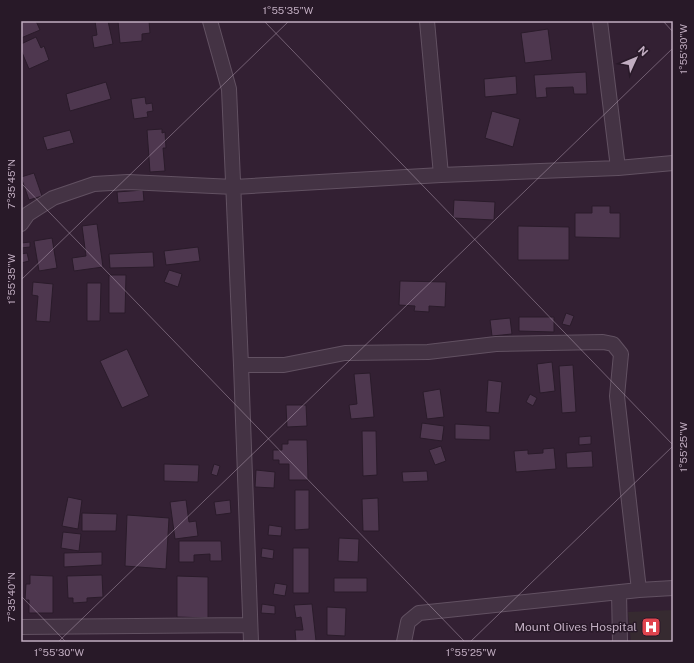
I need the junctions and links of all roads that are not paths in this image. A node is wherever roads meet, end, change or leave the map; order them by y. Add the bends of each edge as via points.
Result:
1 (210, 21) edge
2 (427, 21) edge
3 (600, 21) edge
4 (673, 163) edge
5 (618, 168) junction
6 (441, 175) junction
7 (234, 187) junction
8 (21, 224) edge
9 (241, 365) junction
10 (673, 588) edge
11 (639, 590) junction
12 (619, 592) junction
13 (250, 625) junction
14 (21, 627) edge
15 (251, 642) edge
16 (404, 642) edge
17 (620, 642) edge

1 - 7 street via 229,89
2 - 6 street
3 - 5 street
4 - 5 street
5 - 6 street
6 - 7 street
7 - 8 street via 128,182 94,184 53,198 28,214
7 - 9 street
9 - 11 street via 284,365 346,353 428,352 496,344 614,344 621,354 617,396
9 - 13 street
10 - 11 street
11 - 12 street
12 - 16 street via 419,613 408,622
12 - 17 street
13 - 14 street
13 - 15 street

